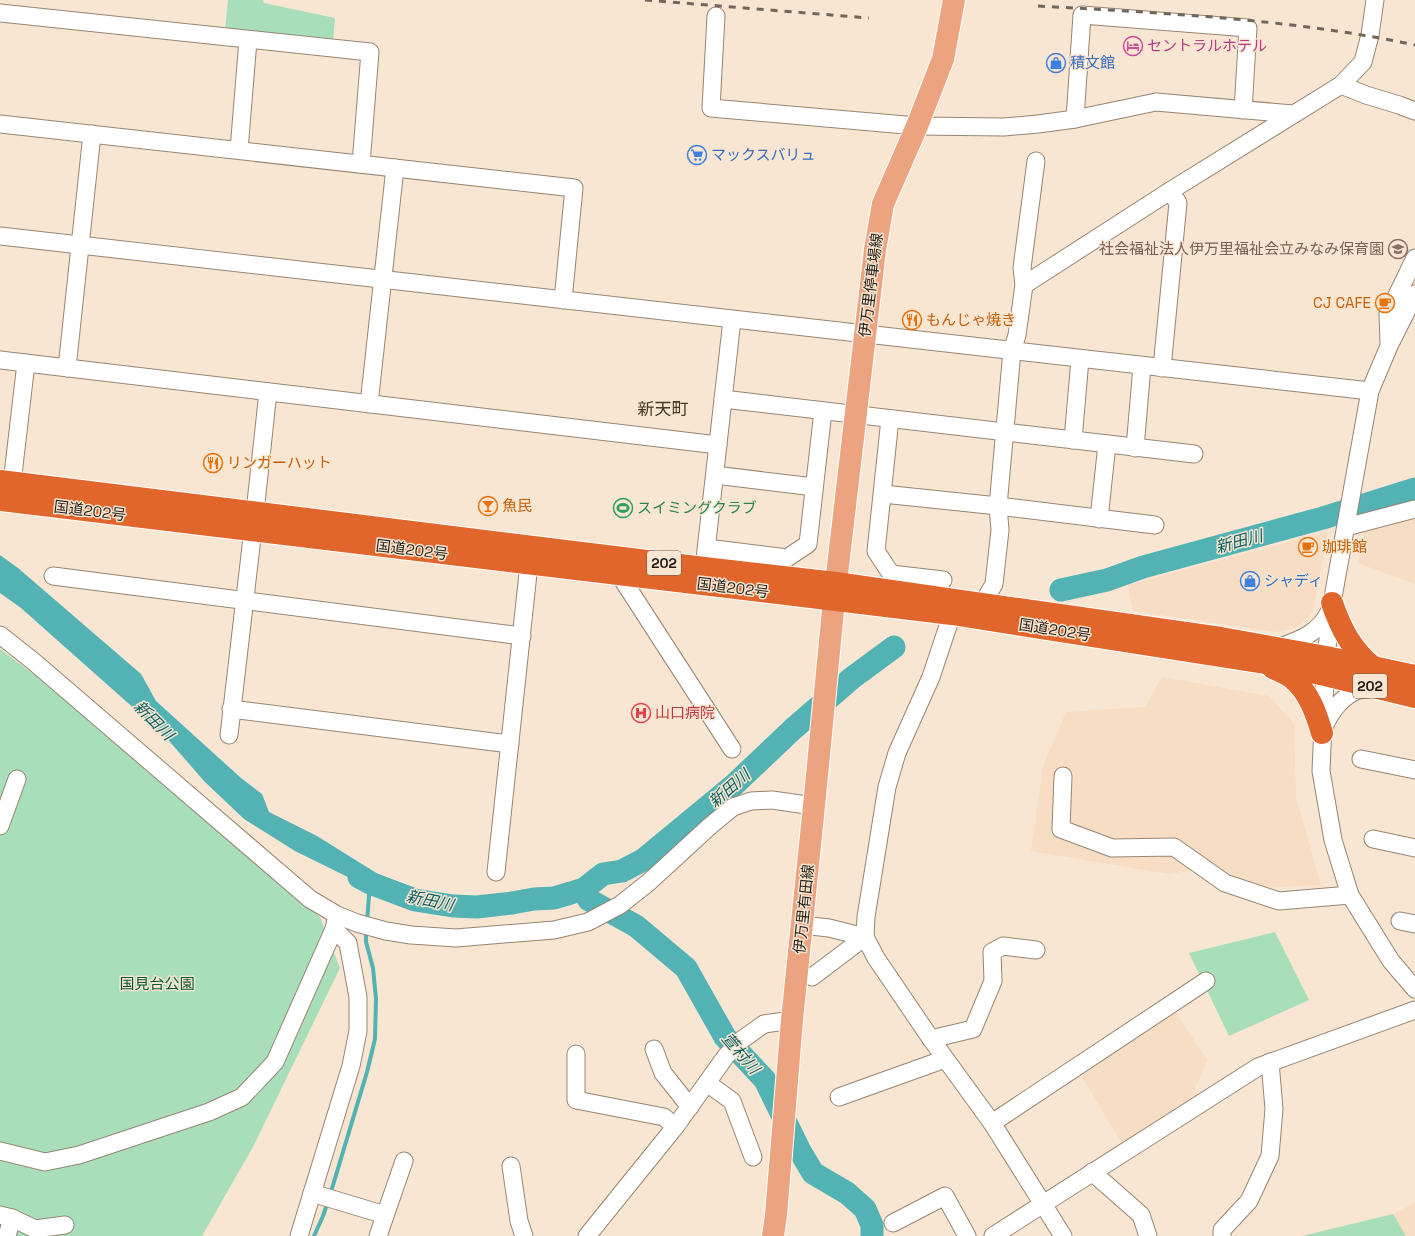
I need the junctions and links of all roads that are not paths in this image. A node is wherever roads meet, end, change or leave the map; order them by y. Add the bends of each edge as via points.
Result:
1 (954, 0) edge
2 (1375, 0) edge
3 (0, 13) edge
4 (716, 16) dead end
5 (248, 40) junction
6 (1341, 85) junction
7 (1243, 110) junction
8 (1415, 111) edge
9 (1293, 114) junction
10 (1075, 119) junction
11 (0, 124) edge
12 (917, 126) junction
13 (92, 134) junction
14 (239, 150) junction
15 (1036, 161) dead end
16 (361, 164) junction
17 (395, 168) junction
18 (1170, 191) junction
19 (0, 236) edge
20 (80, 246) junction
21 (1415, 258) edge
22 (383, 280) junction
23 (1024, 285) junction
24 (1414, 297) edge
25 (563, 300) junction
26 (732, 320) junction
27 (865, 334) junction
28 (1389, 346) junction
29 (1012, 351) junction
30 (1080, 359) junction
31 (0, 360) edge
32 (26, 364) junction
33 (1142, 366) junction
34 (67, 368) junction
35 (1162, 368) junction
36 (1370, 391) junction
37 (268, 392) junction
38 (723, 399) junction
39 (370, 404) junction
40 (823, 411) junction
41 (856, 415) junction
42 (890, 419) junction
43 (1005, 432) junction
44 (1073, 440) junction
45 (1107, 444) junction
46 (718, 445) junction
47 (1135, 448) junction
48 (1194, 454) dead end
49 (715, 475) junction
50 (814, 487) junction
51 (4, 488) edge
52 (883, 494) junction
53 (998, 506) junction
54 (1415, 509) edge
55 (1099, 518) junction
56 (254, 521) junction
57 (1154, 525) dead end
58 (1346, 527) junction
59 (608, 556) junction
60 (705, 558) junction
61 (529, 564) junction
62 (619, 574) junction
63 (53, 576) dead end
64 (943, 580) dead end
65 (835, 591) junction
66 (244, 601) junction
67 (983, 603) junction
68 (1332, 603) junction
69 (952, 614) junction
70 (0, 635) edge
71 (522, 636) junction
72 (1271, 655) junction
73 (1326, 666) junction
74 (1415, 676) edge
75 (1375, 677) junction
76 (1415, 697) edge
77 (231, 709) junction
78 (1322, 733) junction
79 (229, 735) dead end
80 (510, 744) junction
81 (732, 749) dead end
82 (1361, 759) dead end
83 (1415, 770) edge
84 (1063, 776) dead end
85 (17, 779) dead end
86 (814, 806) junction
87 (0, 826) edge
88 (1373, 839) dead end
89 (1415, 848) edge
90 (496, 872) dead end
91 (1350, 896) junction
92 (336, 922) junction
93 (802, 925) junction
94 (865, 937) junction
95 (1036, 950) dead end
96 (812, 977) dead end
97 (1206, 981) dead end
98 (1415, 989) edge
99 (1415, 1010) edge
100 (792, 1020) junction
101 (931, 1039) junction
102 (654, 1049) dead end
103 (576, 1054) dead end
104 (945, 1058) junction
105 (1270, 1062) junction
106 (707, 1083) junction
107 (839, 1097) dead end
108 (690, 1107) junction
109 (992, 1124) junction
110 (675, 1127) junction
111 (0, 1151) edge
112 (753, 1157) dead end
113 (404, 1160) dead end
114 (511, 1166) dead end
115 (1092, 1172) junction
116 (312, 1193) junction
117 (1042, 1204) junction
118 (385, 1215) junction
119 (6, 1217) edge
120 (893, 1223) dead end
121 (65, 1225) dead end
122 (7, 1236) edge
123 (299, 1236) edge
124 (378, 1236) edge
125 (524, 1236) edge
126 (587, 1236) edge
127 (773, 1236) edge
128 (967, 1236) edge
129 (993, 1236) edge
130 (1063, 1236) edge
131 (1148, 1236) edge
132 (1222, 1236) edge

1 - 12 main road, 伊万里停車場線 via 943,59
2 - 6 street via 1363,62
3 - 5 street
4 - 12 street via 711,108
5 - 14 street
5 - 16 street via 370,52
6 - 8 street
6 - 9 street
7 - 9 street
7 - 10 street via 1156,102
7 - 10 street via 1248,28 1082,15
9 - 18 street
10 - 12 street via 1004,127
11 - 13 street
12 - 27 main road, 伊万里停車場線 via 883,204
13 - 14 street
13 - 20 street
14 - 16 street
15 - 23 street via 1022,268
16 - 17 street
17 - 22 street
17 - 25 street via 574,188
18 - 23 street
18 - 35 street via 1178,203
19 - 20 street
20 - 22 street
20 - 34 street
21 - 28 street via 1388,314
22 - 25 street
22 - 39 street
23 - 29 street via 1017,335
24 - 28 street
25 - 26 street
26 - 27 street
26 - 38 street
27 - 29 street
27 - 41 main road, 伊万里停車場線
28 - 36 street
29 - 30 street
29 - 43 street
30 - 33 street
30 - 44 street
31 - 32 street
32 - 34 street
32 - 51 street
33 - 35 street
33 - 47 street
34 - 37 street
35 - 36 street
36 - 58 street
37 - 39 street
37 - 56 street
38 - 40 street
38 - 46 street
39 - 46 street
40 - 41 street
40 - 50 street
41 - 42 street
41 - 65 main road, 伊万里停車場線
42 - 43 street
42 - 52 street
43 - 44 street
43 - 53 street
44 - 45 street
45 - 47 street
45 - 55 street
46 - 49 street
47 - 48 street
49 - 50 street
49 - 60 street
50 - 60 street via 808,544 787,558
51 - 56 highway, 国道202号 / 202
52 - 53 street
52 - 64 street via 876,551 891,574
53 - 55 street
53 - 67 street via 1000,530 994,584
54 - 58 street
55 - 57 street
56 - 59 highway, 国道202号 / 202
56 - 61 highway, 国道202号 / 202
56 - 66 street
58 - 68 street
59 - 60 highway, 国道202号 / 202
59 - 62 street
60 - 65 highway, 国道202号 / 202
61 - 62 highway, 国道202号 / 202
61 - 71 street
62 - 65 highway, 国道202号 / 202
62 - 81 street
63 - 66 street
65 - 67 highway, 国道202号 / 202
65 - 69 highway, 国道202号 / 202
65 - 86 main road, 伊万里有田線
66 - 71 street
66 - 77 street
67 - 69 street
67 - 72 highway, 国道202号 / 202 via 1221,638
68 - 72 street via 1316,630
68 - 73 street
68 - 75 highway via 1346,636
69 - 72 highway, 国道202号 / 202
69 - 94 street via 931,677 897,753 887,787
70 - 92 street
71 - 80 street
72 - 73 highway, 国道202号 / 202
72 - 78 highway via 1310,700
73 - 75 highway, 国道202号 / 202
73 - 78 street
74 - 75 highway, 国道202号 / 202
75 - 76 highway, 国道202号 / 202
75 - 78 street via 1340,702 1326,722
77 - 79 street
77 - 80 street
78 - 91 street via 1321,771 1333,840
80 - 90 street
82 - 83 street
84 - 91 street via 1061,829 1112,848 1174,847 1225,883 1279,901
85 - 87 street
86 - 92 street via 772,800 751,801 733,807 620,905 588,922 554,930 456,938 411,935 357,923
86 - 93 main road, 伊万里有田線
88 - 89 street
91 - 98 street via 1391,961
92 - 111 street via 275,1062 242,1097 209,1112 79,1155 45,1162
92 - 116 street via 348,943 358,997 358,1031 351,1066
93 - 94 street via 830,928
93 - 100 main road, 伊万里有田線
94 - 96 street
94 - 101 street via 876,958
95 - 101 street via 1003,946 992,952 993,981 973,1029
97 - 109 street
99 - 105 street
100 - 106 street via 764,1024 740,1041
100 - 127 main road, 伊万里有田線
101 - 104 street
102 - 108 street via 663,1073
103 - 110 street via 576,1100 664,1117
104 - 107 street
104 - 109 street
105 - 115 street via 1258,1066
105 - 132 street via 1274,1108 1270,1156 1250,1201 1222,1230
106 - 108 street
106 - 112 street via 732,1101
108 - 110 street
109 - 117 street
110 - 126 street
113 - 118 street
114 - 125 street via 519,1221
115 - 117 street
115 - 131 street via 1141,1215
116 - 118 street
116 - 123 street
117 - 129 street
117 - 130 street
118 - 124 street
119 - 121 street via 35,1229
119 - 122 street
120 - 128 street via 945,1196

